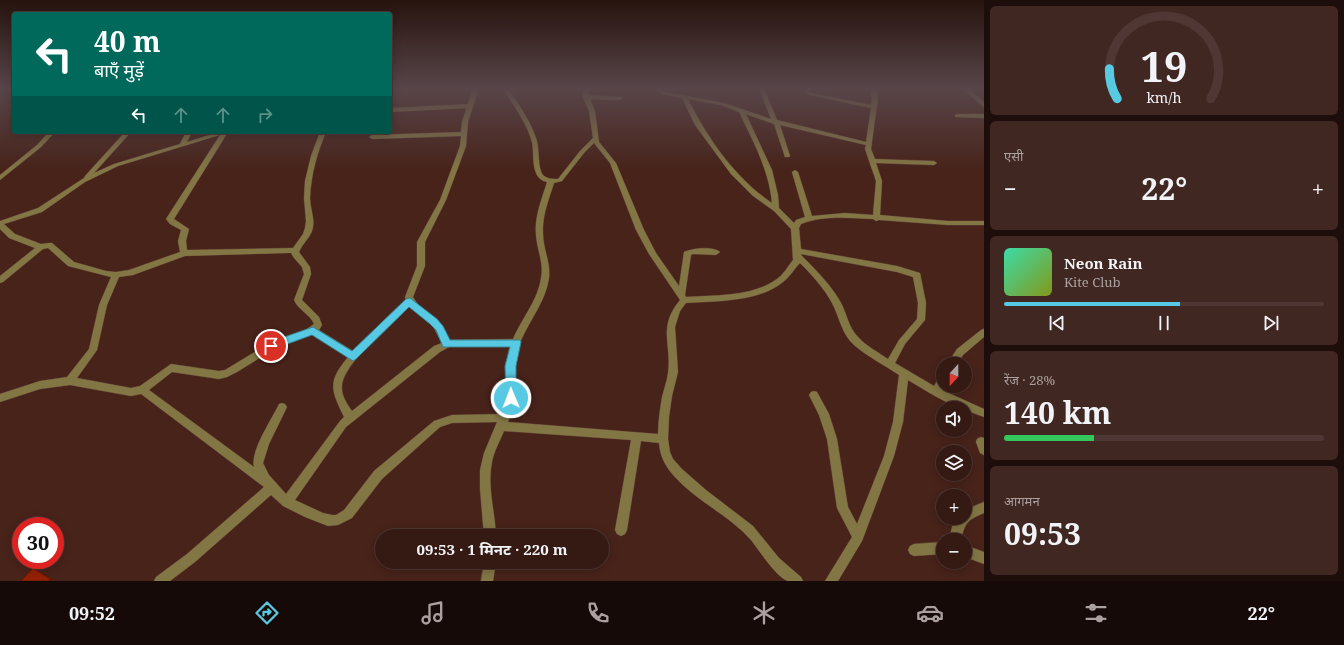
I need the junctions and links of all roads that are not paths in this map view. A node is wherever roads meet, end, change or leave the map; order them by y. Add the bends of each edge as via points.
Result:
1 (467, 115) edge
2 (521, 115) edge
3 (592, 115) edge
4 (693, 115) edge
5 (744, 115) edge
6 (756, 115) edge
7 (773, 115) edge
8 (873, 115) edge
9 (957, 116) dead end
10 (984, 116) edge
11 (776, 122) junction
12 (50, 134) edge
13 (126, 134) edge
14 (188, 134) edge
15 (218, 134) edge
16 (224, 134) edge
17 (322, 134) edge
18 (464, 134) junction
19 (372, 137) dead end
20 (595, 139) junction
21 (868, 144) junction
22 (182, 145) junction
23 (787, 156) dead end
24 (872, 161) junction
25 (934, 163) dead end
26 (795, 172) dead end
27 (0, 178) edge
28 (551, 181) junction
29 (83, 182) junction
30 (776, 209) junction
31 (809, 218) junction
32 (876, 219) junction
33 (984, 223) edge
34 (0, 224) edge
35 (795, 228) junction
36 (41, 248) junction
37 (296, 250) junction
38 (716, 252) dead end
39 (184, 253) junction
40 (797, 254) junction
41 (116, 275) junction
42 (0, 280) edge
43 (682, 298) junction
44 (410, 301) junction
45 (313, 330) junction
46 (984, 332) edge
47 (516, 342) junction
48 (446, 344) junction
49 (353, 356) junction
50 (957, 357) edge
51 (890, 364) junction
52 (904, 372) junction
53 (70, 381) junction
54 (142, 390) junction
55 (936, 390) edge
56 (941, 393) edge
57 (814, 395) dead end
58 (0, 398) edge
59 (282, 407) dead end
60 (984, 413) edge
61 (350, 418) junction
62 (503, 422) junction
63 (637, 436) junction
64 (663, 439) junction
65 (272, 487) junction
66 (287, 502) junction
67 (984, 507) edge
68 (972, 513) edge
69 (489, 529) edge
70 (621, 530) dead end
71 (858, 537) junction
72 (936, 548) edge
73 (914, 550) dead end
74 (972, 554) edge
75 (984, 558) edge
76 (489, 569) edge
77 (160, 581) edge
78 (487, 581) edge
79 (797, 581) edge
80 (831, 581) edge

1 - 18 street
2 - 28 street via 534,138 540,176
3 - 20 street
4 - 30 street via 733,173 755,195
5 - 30 street via 772,177
6 - 11 street
7 - 11 street
8 - 21 street
9 - 10 street
11 - 21 street
11 - 23 street
12 - 27 street via 40,146
13 - 29 street
14 - 22 street
15 - 22 street
16 - 39 street via 170,219 185,229 182,241
17 - 37 street via 308,187 310,227
18 - 19 street
18 - 44 street via 463,146 443,200 421,242 420,266 410,291
20 - 28 street via 563,177
20 - 43 street via 613,163 640,230 653,254
21 - 24 street
22 - 29 street via 116,165
24 - 25 street
24 - 32 street via 879,181
26 - 31 street
28 - 47 street via 539,236 545,278 539,298
29 - 34 street via 40,210
30 - 35 street
31 - 32 street via 845,215
31 - 35 street via 798,222
32 - 33 street
34 - 36 street via 12,236
35 - 40 street
36 - 41 street via 54,248 71,264
36 - 42 street
37 - 39 street
37 - 45 street via 295,254 305,266 307,273 298,300 318,322
38 - 43 street via 692,251 687,254
39 - 41 street
40 - 43 street via 797,261 780,281 756,292 726,297
40 - 51 street via 831,294 851,337
40 - 51 street via 897,269 917,275 922,303 921,320 902,342
41 - 53 street via 103,305 93,350
43 - 64 street via 669,331 673,372 667,397
44 - 48 street via 440,328
44 - 49 street
45 - 49 street
45 - 54 street via 271,346 227,373 219,375 171,368
46 - 50 street
47 - 48 street
47 - 62 street via 510,366 511,398
48 - 61 street
49 - 61 street via 337,383
51 - 52 street
52 - 55 street
52 - 71 street via 898,422 889,456
53 - 54 street via 131,392
53 - 58 street via 40,385
54 - 65 street
56 - 60 street
57 - 71 street via 824,414 832,439 843,508
59 - 65 street via 259,460 260,470
61 - 66 street
62 - 63 street
62 - 66 street via 452,419 437,424 378,475 348,514 342,518 331,521
62 - 69 street via 489,451 485,473
63 - 64 street
63 - 70 street
64 - 79 street via 666,455 683,478 750,531 773,560
65 - 66 street
65 - 77 street
67 - 68 street
71 - 80 street
72 - 73 street
74 - 75 street
76 - 78 street

